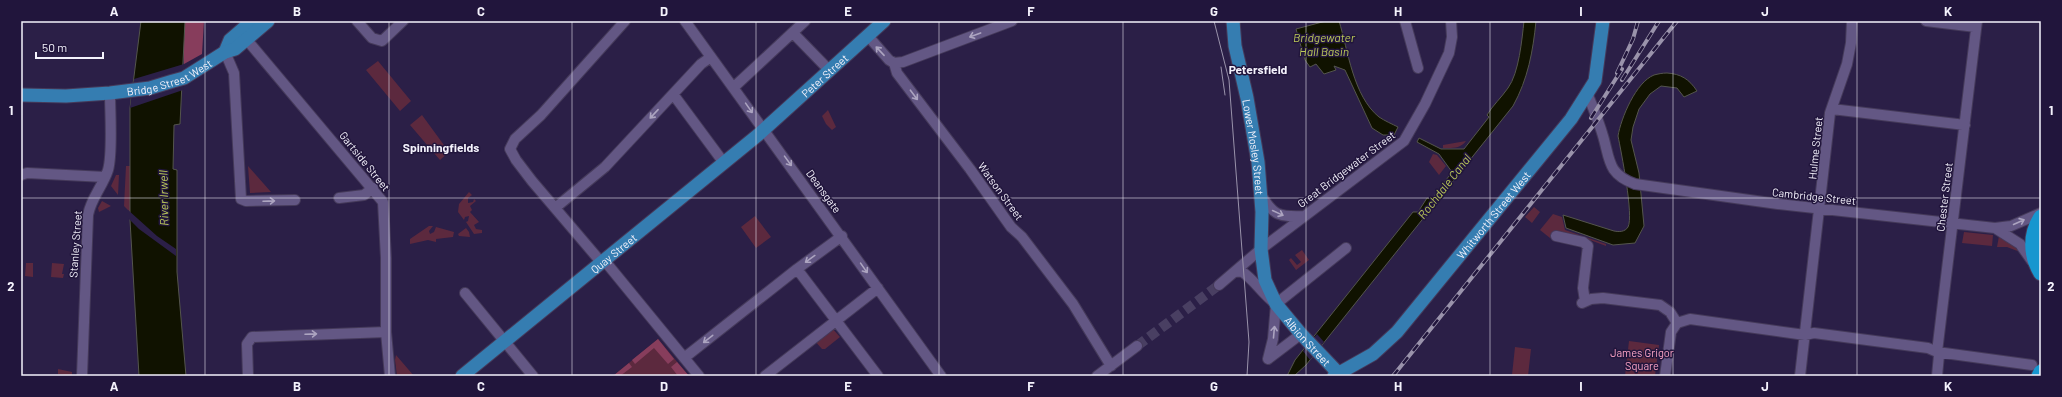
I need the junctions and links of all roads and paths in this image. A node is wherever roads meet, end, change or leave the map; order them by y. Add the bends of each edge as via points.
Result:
1 (252, 21) edge
2 (268, 21) edge
3 (357, 21) edge
4 (403, 21) edge
5 (625, 21) edge
6 (805, 21) edge
7 (884, 21) edge
8 (1012, 21) edge
9 (1225, 21) edge
10 (1233, 21) edge
11 (1405, 21) edge
12 (1451, 21) edge
13 (1603, 21) edge
14 (1852, 21) edge
15 (1926, 21) edge
16 (689, 22) edge
17 (1977, 24) edge
18 (793, 33) junction
19 (243, 35) junction
20 (868, 36) junction
21 (1235, 46) junction
22 (224, 52) junction
23 (711, 57) junction
24 (894, 63) junction
25 (1418, 68) dead end
26 (830, 71) junction
27 (734, 87) junction
28 (110, 93) junction
29 (673, 94) junction
30 (21, 95) edge
31 (1588, 95) junction
32 (1832, 109) junction
33 (1965, 125) junction
34 (764, 130) junction
35 (724, 163) junction
36 (21, 175) edge
37 (106, 177) junction
38 (373, 188) junction
39 (1261, 195) junction
40 (339, 198) dead end
41 (295, 200) dead end
42 (555, 208) junction
43 (1821, 209) junction
44 (2041, 213) edge
45 (1304, 216) junction
46 (2041, 217) edge
47 (1953, 224) junction
48 (1995, 228) junction
49 (842, 236) junction
50 (1556, 236) dead end
51 (1346, 248) dead end
52 (1261, 249) junction
53 (602, 261) junction
54 (797, 268) junction
55 (1235, 272) junction
56 (2040, 272) edge
57 (1219, 285) tunnel mouth
58 (878, 288) junction
59 (465, 293) dead end
60 (1276, 304) junction
61 (834, 320) junction
62 (1677, 323) junction
63 (386, 332) junction
64 (1302, 334) junction
65 (1805, 335) junction
66 (504, 340) junction
67 (1137, 346) tunnel mouth
68 (1937, 352) junction
69 (684, 358) junction
70 (1111, 366) junction
71 (2037, 371) edge
72 (1338, 375) edge
73 (82, 376) edge
74 (248, 376) edge
75 (390, 376) edge
76 (462, 376) edge
77 (533, 376) edge
78 (699, 376) edge
79 (765, 376) edge
80 (878, 376) edge
81 (941, 376) edge
82 (1097, 376) edge
83 (1665, 376) edge
84 (1800, 376) edge
85 (1937, 376) edge

1 - 19 main road
2 - 19 main road
3 - 4 street via 377,40 386,38
5 - 42 street via 541,115 510,145 511,152
6 - 18 street
7 - 20 main road, Peter Street
8 -> 24 street via 906,61
9 - 21 main road, Lower Mosley Street via 1229,38
10 - 21 main road, Lower Mosley Street
11 - 25 street
12 - 45 street, Great Bridgewater Street via 1449,53 1404,141
13 - 31 main road, Whitworth Street West via 1595,81
14 - 32 street, Hulme Street via 1847,64
15 - 17 street
16 - 23 street, Deansgate
17 - 33 street, Chester Street
18 - 26 street
18 - 27 street
19 - 22 main road, Bridge Street West via 235,49
19 - 38 street, Gartside Street
24 -> 20 street, Watson Street
20 - 26 main road, Peter Street
21 - 39 main road, Lower Mosley Street via 1257,151
22 - 28 main road, Bridge Street West via 184,78 132,91
22 -> 41 street via 234,73 239,192 243,200
23 - 27 street, Deansgate
23 - 29 street
24 -> 70 street, Watson Street via 897,73 1011,227 1022,237 1073,304
26 - 34 main road, Peter Street
27 -> 34 street, Deansgate
28 - 30 main road, Bridge Street West via 66,96
28 - 37 street, Stanley Street via 109,166
29 - 35 street
29 -> 42 street via 605,167
31 - 43 street, Cambridge Street via 1610,163 1617,175 1627,180 1643,186
31 - 72 main road, Whitworth Street West via 1553,142 1397,332 1374,354
32 - 33 street
32 - 43 street, Hulme Street
33 - 47 street, Chester Street
34 - 35 main road, Quay Street
34 -> 49 street, Deansgate
35 - 53 main road, Quay Street
36 - 37 street via 27,173
37 - 73 street, Stanley Street via 90,204 88,215
38 - 40 street via 364,195
38 - 63 street, Gartside Street via 384,207
39 -> 45 street via 1271,210 1278,215
39 - 52 main road, Lower Mosley Street
42 - 53 street
43 - 47 street, Cambridge Street
43 - 65 street, Hulme Street
48 -> 44 street, Cambridge Street via 2011,226
45 - 52 street, Great Bridgewater Street
46 - 56 highway via 2032,242
47 - 48 street, Cambridge Street
47 - 68 street, Chester Street
48 - 56 street, Cambridge Street via 2020,244
49 -> 54 street
49 -> 58 street, Deansgate
50 - 62 street via 1583,242 1588,246 1584,302 1603,298 1660,305 1670,312
51 - 60 street
52 - 55 street, Great Bridgewater Street
52 - 60 main road, Albion Street via 1265,280
53 - 66 main road, Quay Street
53 - 69 street
54 - 61 street
54 -> 69 street
55 - 57 street, Great Bridgewater Street
55 - 60 street, Albion Street via 1241,271
58 - 61 street
58 - 81 street, Deansgate
59 - 66 street
60 - 64 main road, Albion Street
64 -> 60 street via 1268,359 1273,339
61 - 79 street
61 - 80 street
62 - 65 street via 1690,319
62 - 83 street via 1671,332
74 -> 63 street via 247,344 252,337
63 - 75 street, Gartside Street
64 - 72 main road, Albion Street
65 - 68 street via 1814,333 1932,349
65 - 84 street, Hulme Street
66 - 76 main road, Quay Street
66 - 77 street
67 - 70 street
68 - 71 street
68 - 85 street, Chester Street
69 - 78 street
70 - 82 street

